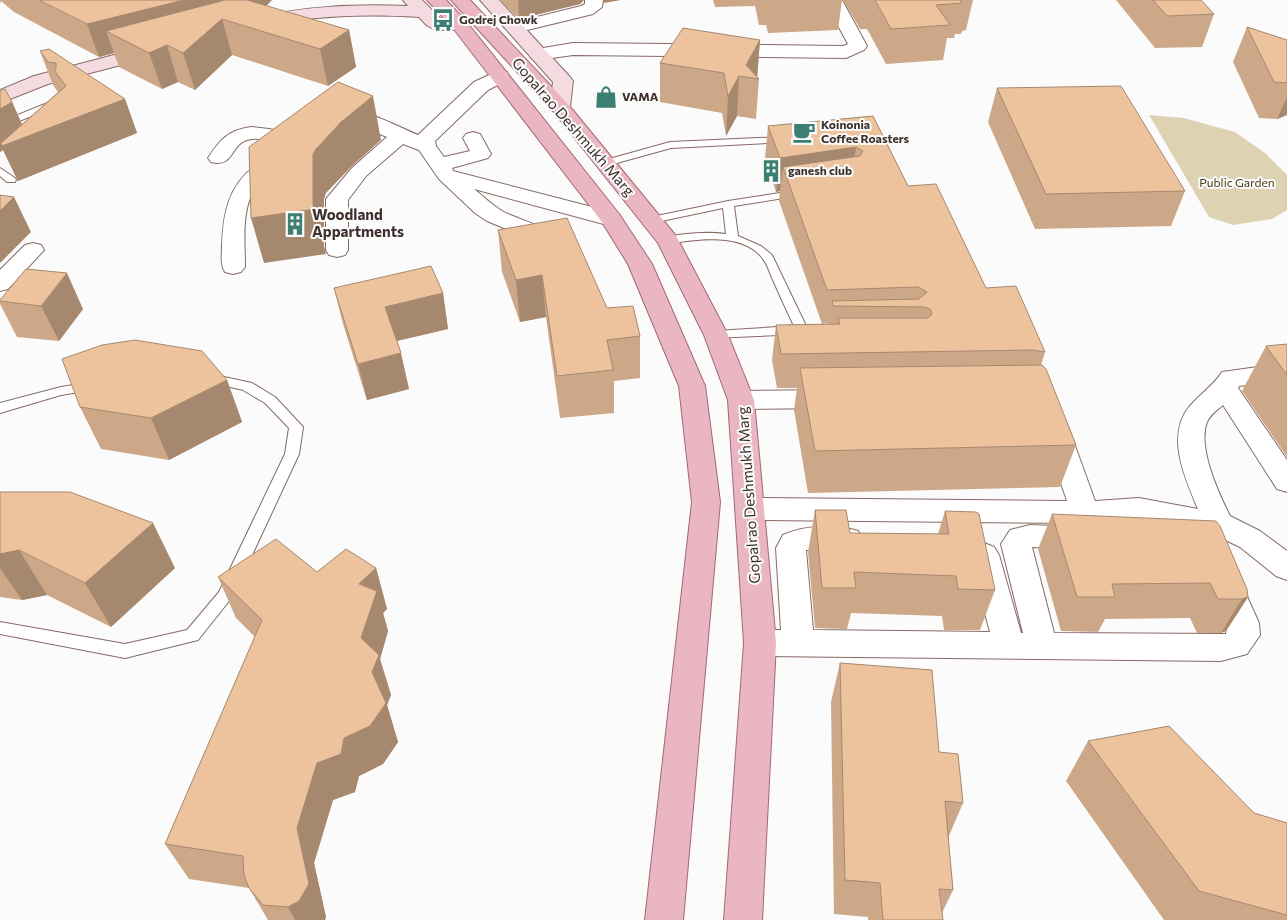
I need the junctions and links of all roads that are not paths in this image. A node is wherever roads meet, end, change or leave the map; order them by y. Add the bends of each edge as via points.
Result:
1 (489, 0) edge
2 (594, 0) edge
3 (833, 0) edge
4 (306, 6) edge
5 (439, 7) edge
6 (239, 28) edge
7 (515, 28) junction
8 (173, 45) edge
9 (538, 54) junction
10 (500, 76) junction
11 (0, 97) edge
12 (65, 99) edge
13 (560, 107) junction
14 (0, 126) edge
15 (313, 134) junction
16 (401, 135) junction
17 (473, 138) dead end
18 (799, 139) edge
19 (426, 146) junction
20 (218, 158) dead end
21 (606, 163) junction
22 (442, 170) junction
23 (0, 171) edge
24 (11, 180) edge
25 (814, 191) edge
26 (728, 204) junction
27 (611, 219) junction
28 (660, 231) junction
29 (732, 236) junction
30 (557, 246) edge
31 (33, 250) dead end
32 (337, 250) dead end
33 (233, 267) dead end
34 (0, 284) edge
35 (801, 330) junction
36 (716, 335) junction
37 (812, 343) edge
38 (1287, 372) edge
39 (196, 375) edge
40 (110, 383) edge
41 (1225, 388) junction
42 (854, 398) edge
43 (742, 400) junction
44 (1048, 407) edge
45 (0, 408) edge
46 (1287, 482) edge
47 (750, 510) junction
48 (1085, 512) junction
49 (879, 539) edge
50 (965, 539) edge
51 (1109, 539) edge
52 (1159, 541) edge
53 (1214, 543) junction
54 (1287, 568) edge
55 (0, 628) edge
56 (760, 643) junction
57 (798, 643) junction
58 (1009, 645) junction
59 (1042, 646) junction
60 (664, 920) edge
61 (743, 920) edge

1 - 7 street
2 - 7 street via 587,10
3 - 9 street via 858,46 846,52 573,49
4 - 5 street
4 - 6 street
5 - 10 main road, Gopalrao Deshmukh Marg
5 - 13 main road, Gopalrao Deshmukh Marg via 489,32
7 - 9 street
8 - 11 street via 41,80
9 - 13 street via 563,81
10 - 19 street via 481,86 425,140
10 - 27 main road, Gopalrao Deshmukh Marg
12 - 14 lane
13 - 21 main road, Gopalrao Deshmukh Marg
15 - 16 street via 337,117 351,115
15 - 20 street via 248,134 237,137
15 - 33 street via 250,180 241,193
16 - 19 street
16 - 32 street via 359,172 337,199
17 - 22 street via 481,154
18 - 21 lane via 670,145
19 - 22 street
21 - 28 main road, Gopalrao Deshmukh Marg
22 - 27 street
22 - 30 street via 495,216 532,231
23 - 24 lane
25 - 26 lane
26 - 28 lane
26 - 29 lane
27 - 60 main road, Gopalrao Deshmukh Marg via 640,264 692,386 706,502
28 - 29 lane via 690,236
28 - 36 main road, Gopalrao Deshmukh Marg
29 - 35 lane via 762,250 768,257
31 - 34 street
35 - 36 lane
35 - 37 lane
36 - 43 main road, Gopalrao Deshmukh Marg
38 - 41 street via 1231,378
39 - 55 lane via 248,386 270,400 296,427 292,454 225,596 192,635 125,651
40 - 45 lane via 61,391
41 - 46 street
41 - 53 street via 1195,418 1190,438
42 - 43 street
43 - 47 main road, Gopalrao Deshmukh Marg
44 - 48 street
47 - 48 street
47 - 56 main road, Gopalrao Deshmukh Marg
48 - 53 street via 1139,509
49 - 57 street via 802,539 793,543
50 - 58 street via 979,546 984,554
51 - 59 street via 1030,536 1020,538 1016,544
52 - 53 street
53 - 54 street via 1250,539
53 - 59 street via 1243,623 1244,635 1236,645 1221,648
56 - 57 street
56 - 61 main road, Gopalrao Deshmukh Marg
57 - 58 street
58 - 59 street

